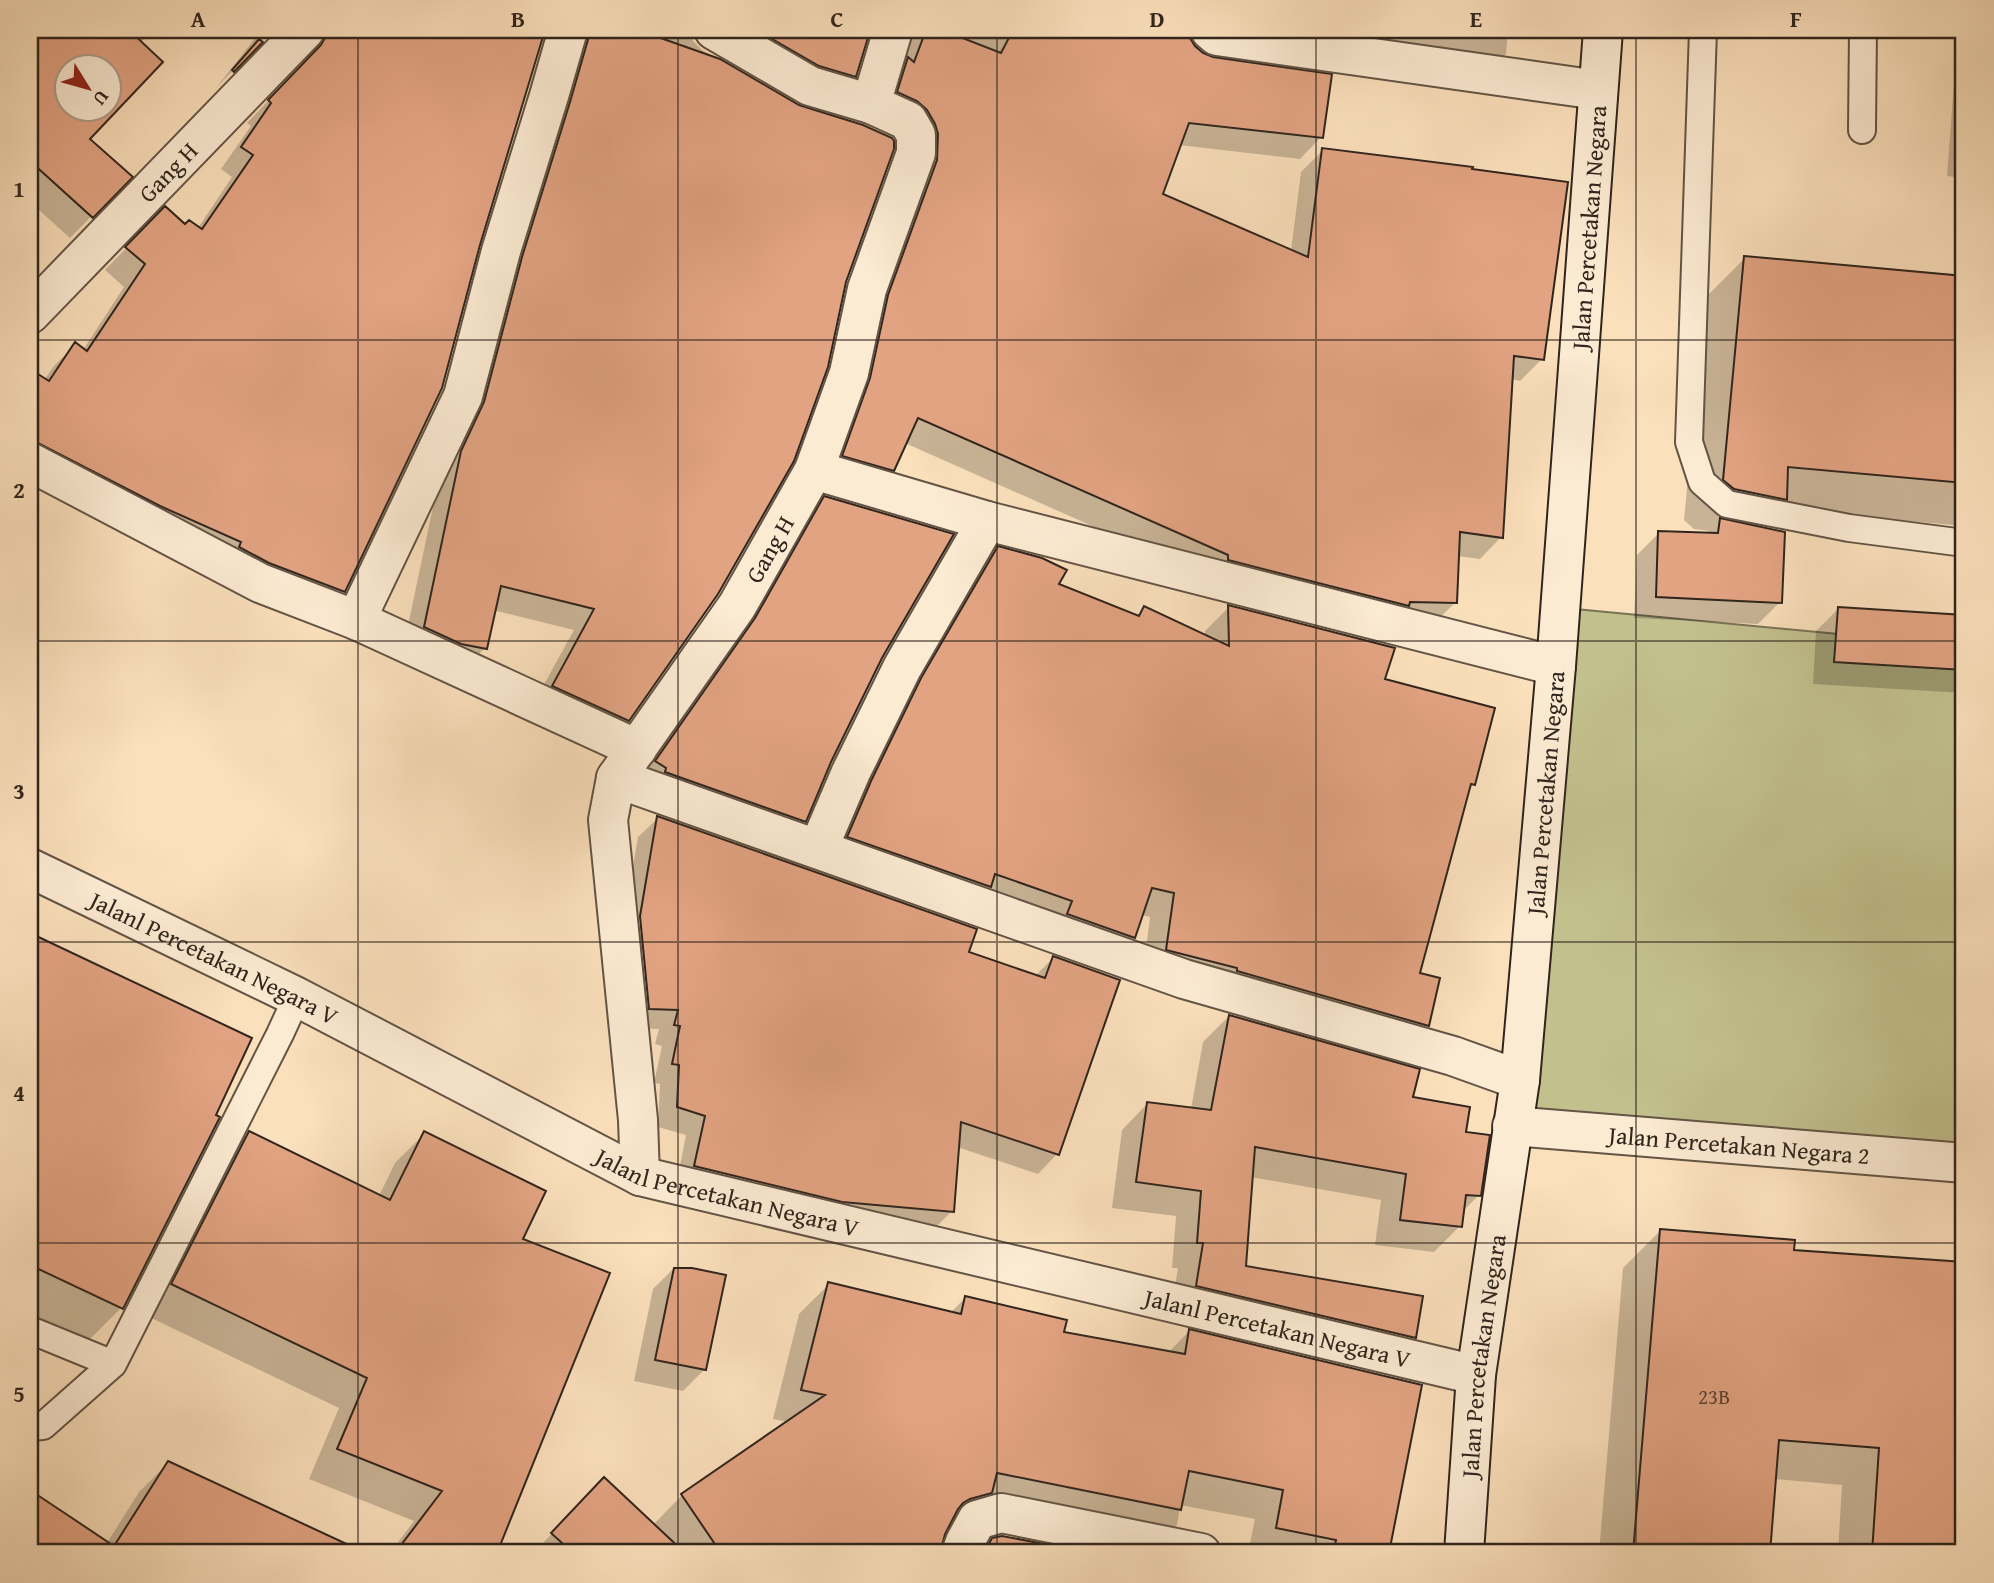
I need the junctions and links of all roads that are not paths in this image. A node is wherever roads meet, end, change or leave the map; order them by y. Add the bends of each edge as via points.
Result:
1 (304, 30) edge
2 (568, 30) edge
3 (714, 30) edge
4 (893, 30) edge
5 (1210, 30) edge
6 (1603, 30) edge
7 (1703, 30) edge
8 (1863, 30) edge
9 (1598, 90) junction
10 (871, 104) junction
11 (1862, 130) dead end
12 (30, 314) edge
13 (30, 462) edge
14 (814, 470) junction
15 (987, 521) junction
16 (1964, 543) edge
17 (356, 620) junction
18 (1556, 666) junction
19 (627, 764) junction
20 (818, 849) junction
21 (30, 867) edge
22 (297, 997) junction
23 (1520, 1080) junction
24 (1512, 1126) junction
25 (1964, 1163) edge
26 (640, 1176) junction
27 (30, 1330) edge
28 (113, 1364) junction
29 (1476, 1375) junction
30 (30, 1427) edge
31 (961, 1553) edge
32 (1201, 1553) edge
33 (1464, 1553) edge

1 - 12 street, Gang H
2 - 17 street via 500,251 463,396
3 - 10 street, Gang H via 810,86
4 - 10 street
5 - 9 street via 1217,37
6 - 9 street, Jalan Percetakan Negara
7 - 16 lane via 1689,442 1702,482 1727,504 1849,528
8 - 11 lane
9 - 18 street, Jalan Percetakan Negara
10 - 14 street, Gang H via 908,121 916,135 916,153 867,289 849,373
13 - 17 street via 260,583
14 - 15 street
14 - 19 street, Gang H via 737,606
15 - 18 street
15 - 20 street via 902,668
17 - 19 street
18 - 23 street, Jalan Percetakan Negara
19 - 20 street
19 - 26 street, Gang H via 608,820
20 - 23 street via 1184,979 1453,1056
21 - 22 street, Jalanl Percetakan Negara V
22 - 26 street, Jalanl Percetakan Negara V
22 - 28 lane
23 - 24 street, Jalan Percetakan Negara
24 - 25 street, Jalan Percetakan Negara 2
24 - 29 street, Jalan Percetakan Negara
26 - 29 street, Jalanl Percetakan Negara V
27 - 28 lane
28 - 30 lane via 43,1426
29 - 33 street, Jalan Percetakan Negara
31 - 32 street via 976,1520 1001,1513

